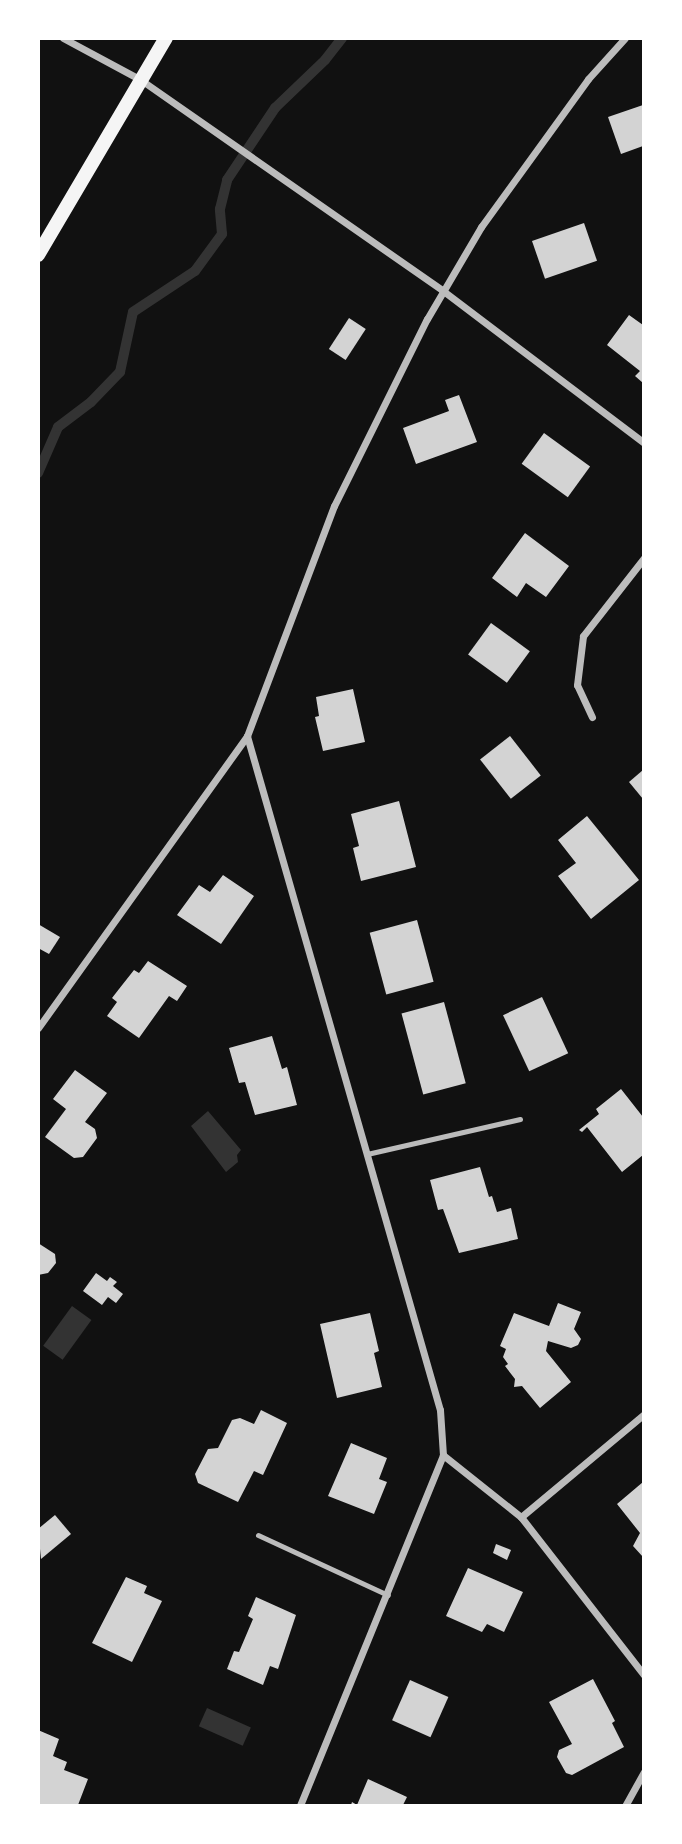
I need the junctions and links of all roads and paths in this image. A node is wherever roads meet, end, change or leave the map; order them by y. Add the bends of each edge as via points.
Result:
1 (63, 38) edge
2 (166, 38) edge
3 (625, 38) edge
4 (141, 80) junction
5 (38, 255) edge
6 (442, 290) junction
7 (643, 443) edge
8 (643, 558) edge
9 (592, 717) dead end
10 (247, 736) junction
11 (38, 1028) edge
12 (520, 1118) dead end
13 (367, 1154) junction
14 (643, 1414) edge
15 (443, 1455) junction
16 (521, 1517) junction
17 (258, 1535) dead end
18 (388, 1595) junction
19 (643, 1675) edge
20 (643, 1772) edge
21 (300, 1805) edge
22 (625, 1805) edge

1 - 4 street
2 - 4 main road
3 - 6 street via 588,79
4 - 5 main road
4 - 6 street
6 - 7 street
6 - 10 street via 334,506
8 - 9 street via 583,635 577,685
10 - 11 street
10 - 13 street
12 - 13 lane
13 - 15 street via 440,1410
14 - 16 street
15 - 16 street
15 - 18 street
16 - 19 street
17 - 18 lane
18 - 21 street
20 - 22 street

